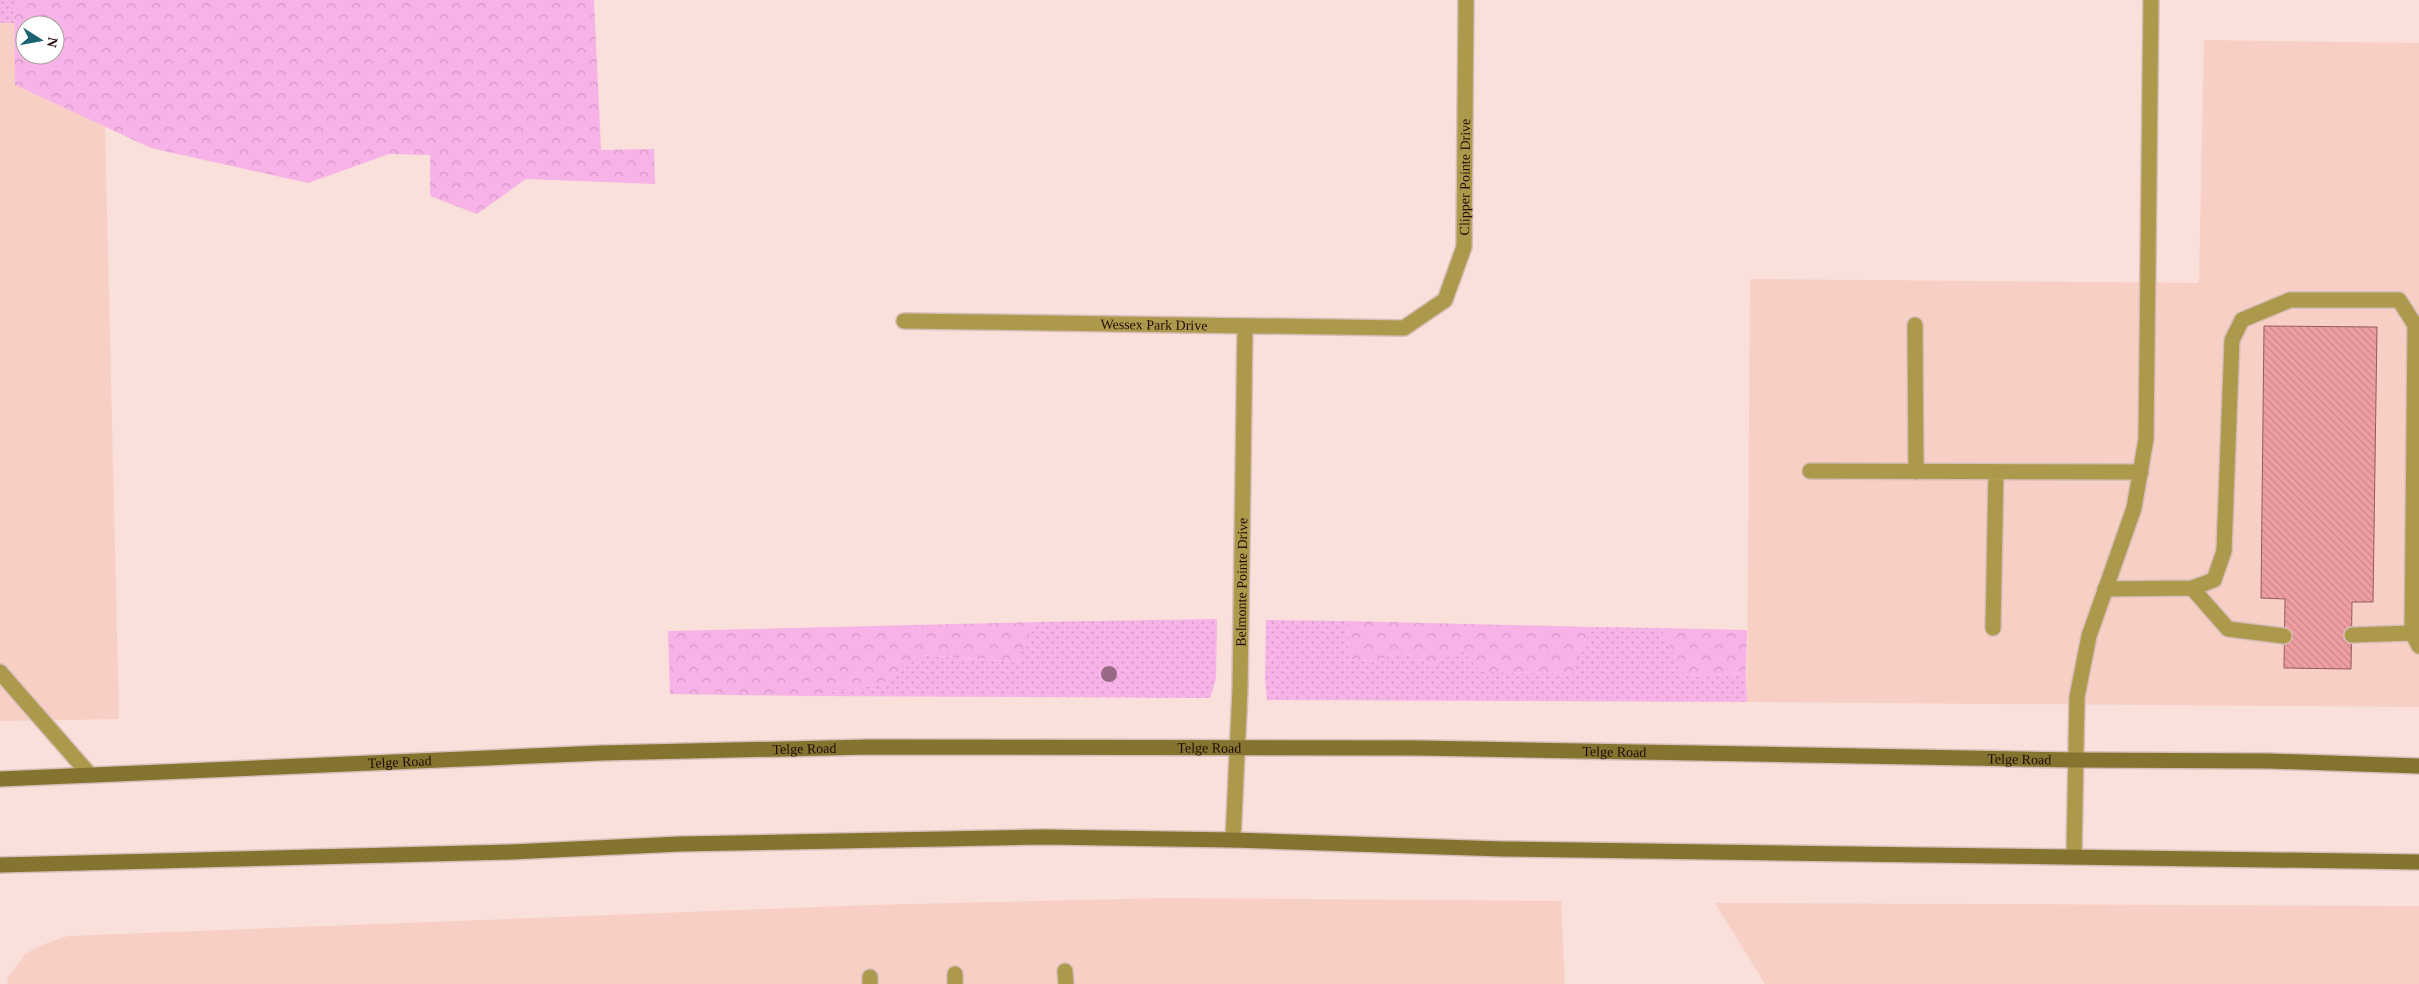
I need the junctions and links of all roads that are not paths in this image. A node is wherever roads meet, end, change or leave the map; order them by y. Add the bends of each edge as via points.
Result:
1 (1466, 0) edge
2 (2151, 0) edge
3 (904, 321) dead end
4 (1915, 325) dead end
5 (1246, 326) junction
6 (1404, 328) joint
7 (1810, 471) dead end
8 (1916, 472) junction
9 (1996, 472) junction
10 (2141, 472) junction
11 (2192, 588) junction
12 (2105, 589) junction
13 (1993, 628) dead end
14 (2352, 635) dead end
15 (2284, 636) dead end
16 (2415, 640) edge
17 (0, 672) edge
18 (1238, 748) junction
19 (2075, 760) junction
20 (2419, 766) edge
21 (90, 775) junction
22 (0, 779) edge
23 (1233, 840) junction
24 (2074, 857) junction
25 (2419, 862) edge
26 (0, 865) edge

1 - 6 street, Clipper Pointe Drive via 1464,247 1446,300
2 - 10 street via 2146,439
3 - 5 street, Wessex Park Drive
4 - 8 street
5 - 6 street, Wessex Park Drive
5 - 18 street, Belmonte Pointe Drive
7 - 8 street
8 - 9 street
9 - 10 street
9 - 13 street
10 - 12 street via 2134,508
11 - 12 street
11 - 15 street via 2228,629
11 - 16 street via 2214,580 2224,550 2232,340 2242,320 2290,300 2399,300 2415,326
12 - 19 street via 2089,636 2077,698
14 - 16 street
17 - 21 street
18 - 19 main road, Telge Road via 1430,748
18 - 21 main road, Telge Road via 870,747 601,754
18 - 23 street, Belmonte Pointe Drive
19 - 20 main road, Telge Road
19 - 24 street
21 - 22 main road, Telge Road
23 - 24 main road via 1502,848
23 - 26 main road via 1044,837 719,843 511,852
24 - 25 main road

